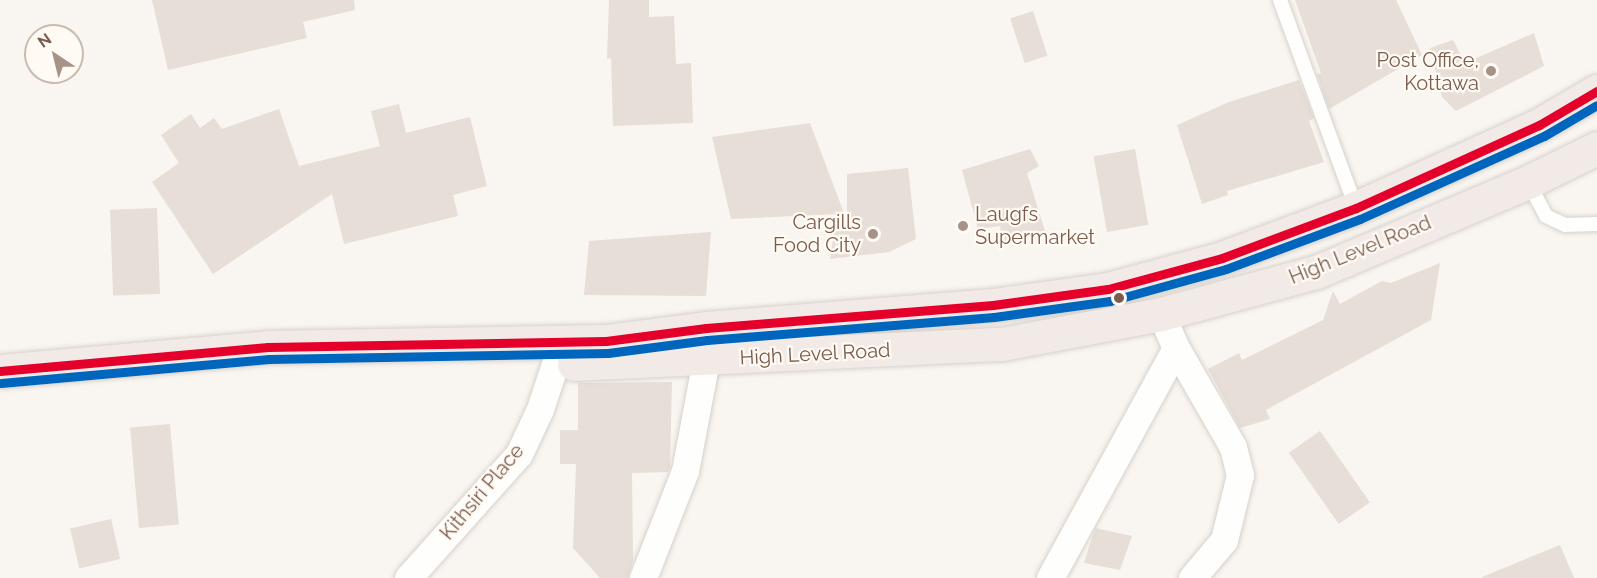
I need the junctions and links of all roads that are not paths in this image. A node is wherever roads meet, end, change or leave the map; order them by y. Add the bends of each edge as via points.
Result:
1 (1280, 0) edge
2 (1597, 91) edge
3 (1597, 148) edge
4 (1528, 182) junction
5 (1356, 208) junction
6 (1597, 224) edge
7 (1161, 314) junction
8 (1176, 348) junction
9 (706, 360) junction
10 (555, 364) junction
11 (0, 371) edge
12 (0, 393) edge
13 (408, 578) edge
14 (643, 578) edge
15 (1050, 578) edge
16 (1192, 578) edge

1 - 5 lane
2 - 5 highway, High Level Road via 1539,125
3 - 4 highway, High Level Road
4 - 6 lane via 1546,216 1565,225
4 - 7 highway, High Level Road via 1316,272
5 - 11 highway, High Level Road via 1160,277 1108,289 993,305 706,328 606,341 268,347
7 - 8 street
7 - 9 highway, High Level Road via 1002,344
8 - 15 street
8 - 16 street via 1233,447 1240,475 1224,540
9 - 10 highway, High Level Road
9 - 14 street via 685,471
10 - 12 highway, High Level Road via 269,369
10 - 13 street, Kithsiri Place via 540,410 519,454

